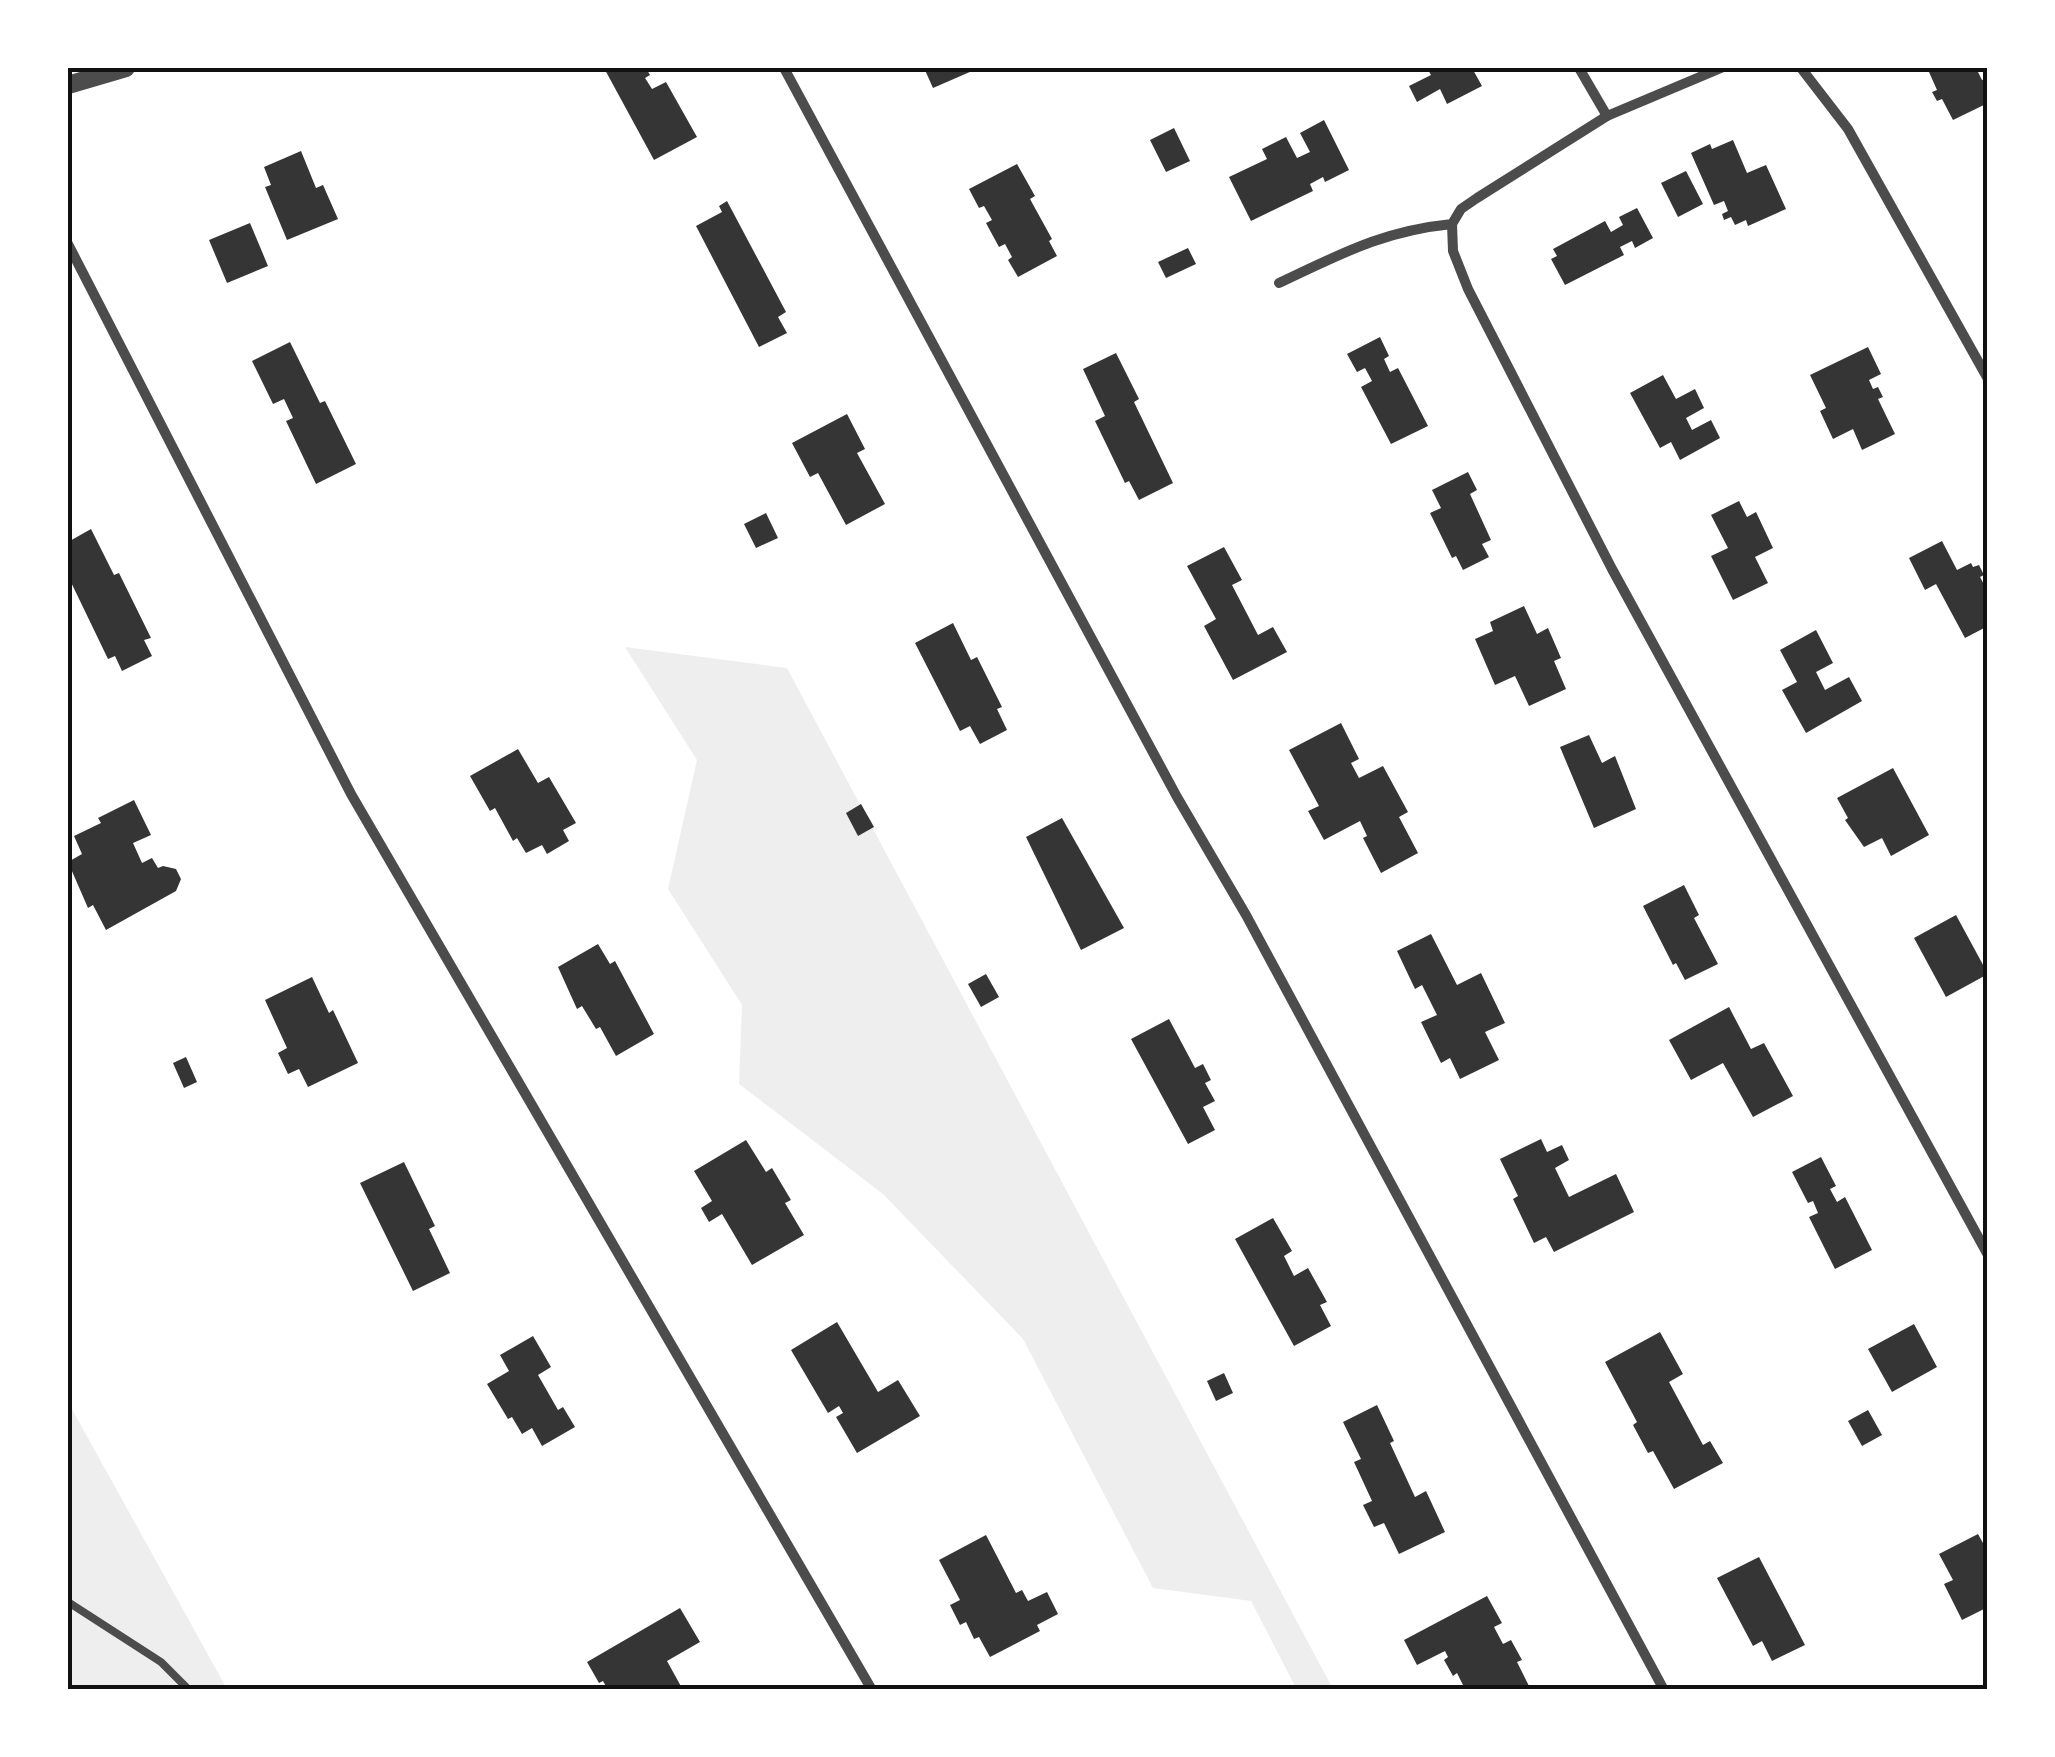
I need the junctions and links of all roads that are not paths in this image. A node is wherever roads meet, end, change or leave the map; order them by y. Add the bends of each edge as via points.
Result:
1 (126, 68) edge
2 (784, 68) edge
3 (1579, 68) edge
4 (1721, 68) edge
5 (1801, 68) edge
6 (68, 86) edge
7 (1607, 116) junction
8 (1452, 224) junction
9 (68, 244) edge
10 (1279, 284) dead end
11 (1988, 380) edge
12 (1988, 1256) edge
13 (68, 1602) edge
14 (190, 1690) edge
15 (872, 1690) edge
16 (1664, 1690) edge

1 - 6 street
2 - 16 street
3 - 7 street
4 - 7 street
5 - 11 street via 1848,129
7 - 8 street via 1461,209
8 - 10 street via 1368,240
8 - 12 street via 1453,251 1468,289 1612,569
9 - 15 street via 351,794
13 - 14 lane via 162,1662

